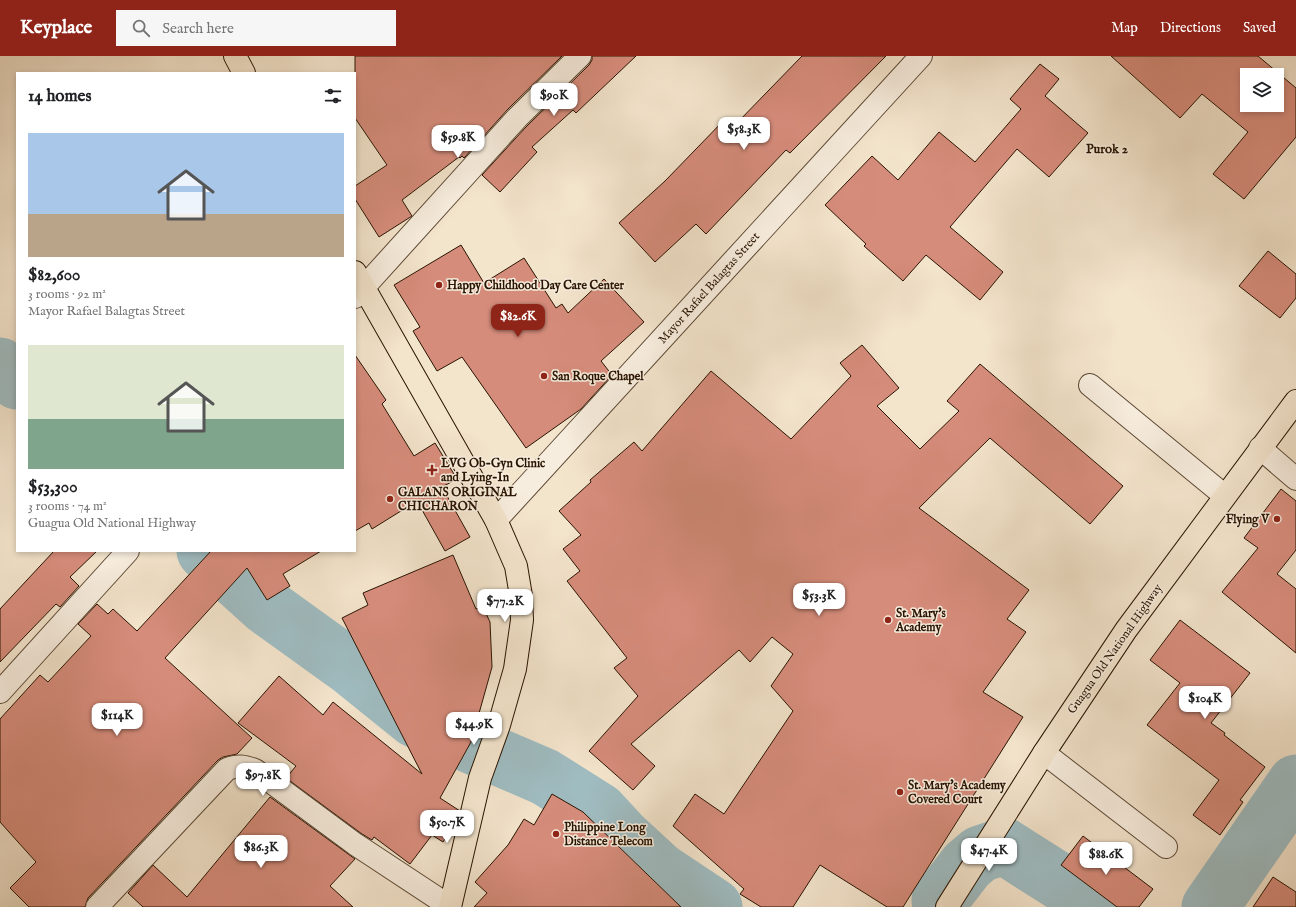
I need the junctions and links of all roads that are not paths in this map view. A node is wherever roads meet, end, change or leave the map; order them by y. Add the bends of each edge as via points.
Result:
1 (235, 56) edge
2 (580, 56) edge
3 (921, 56) edge
4 (243, 72) edge
5 (358, 286) edge
6 (1090, 384) dead end
7 (1296, 401) edge
8 (1260, 448) junction
9 (1296, 478) edge
10 (1225, 496) junction
11 (496, 520) junction
12 (127, 552) edge
13 (0, 692) edge
14 (1044, 754) junction
15 (1166, 847) dead end
16 (953, 902) edge
17 (450, 906) edge
18 (97, 907) edge

1 - 4 main road
2 - 5 street via 517,118
3 - 11 street, Mayor Rafael Balagtas Street
5 - 11 main road
6 - 10 street
7 - 8 main road, Guagua Old National Highway
8 - 9 street
8 - 10 main road, Guagua Old National Highway
10 - 14 main road, Guagua Old National Highway via 1126,630
11 - 17 main road via 516,566 522,620 515,669 480,778
12 - 13 street
14 - 15 street
14 - 16 main road, Guagua Old National Highway via 990,838
17 - 18 street via 356,844 255,770 235,766 227,769

